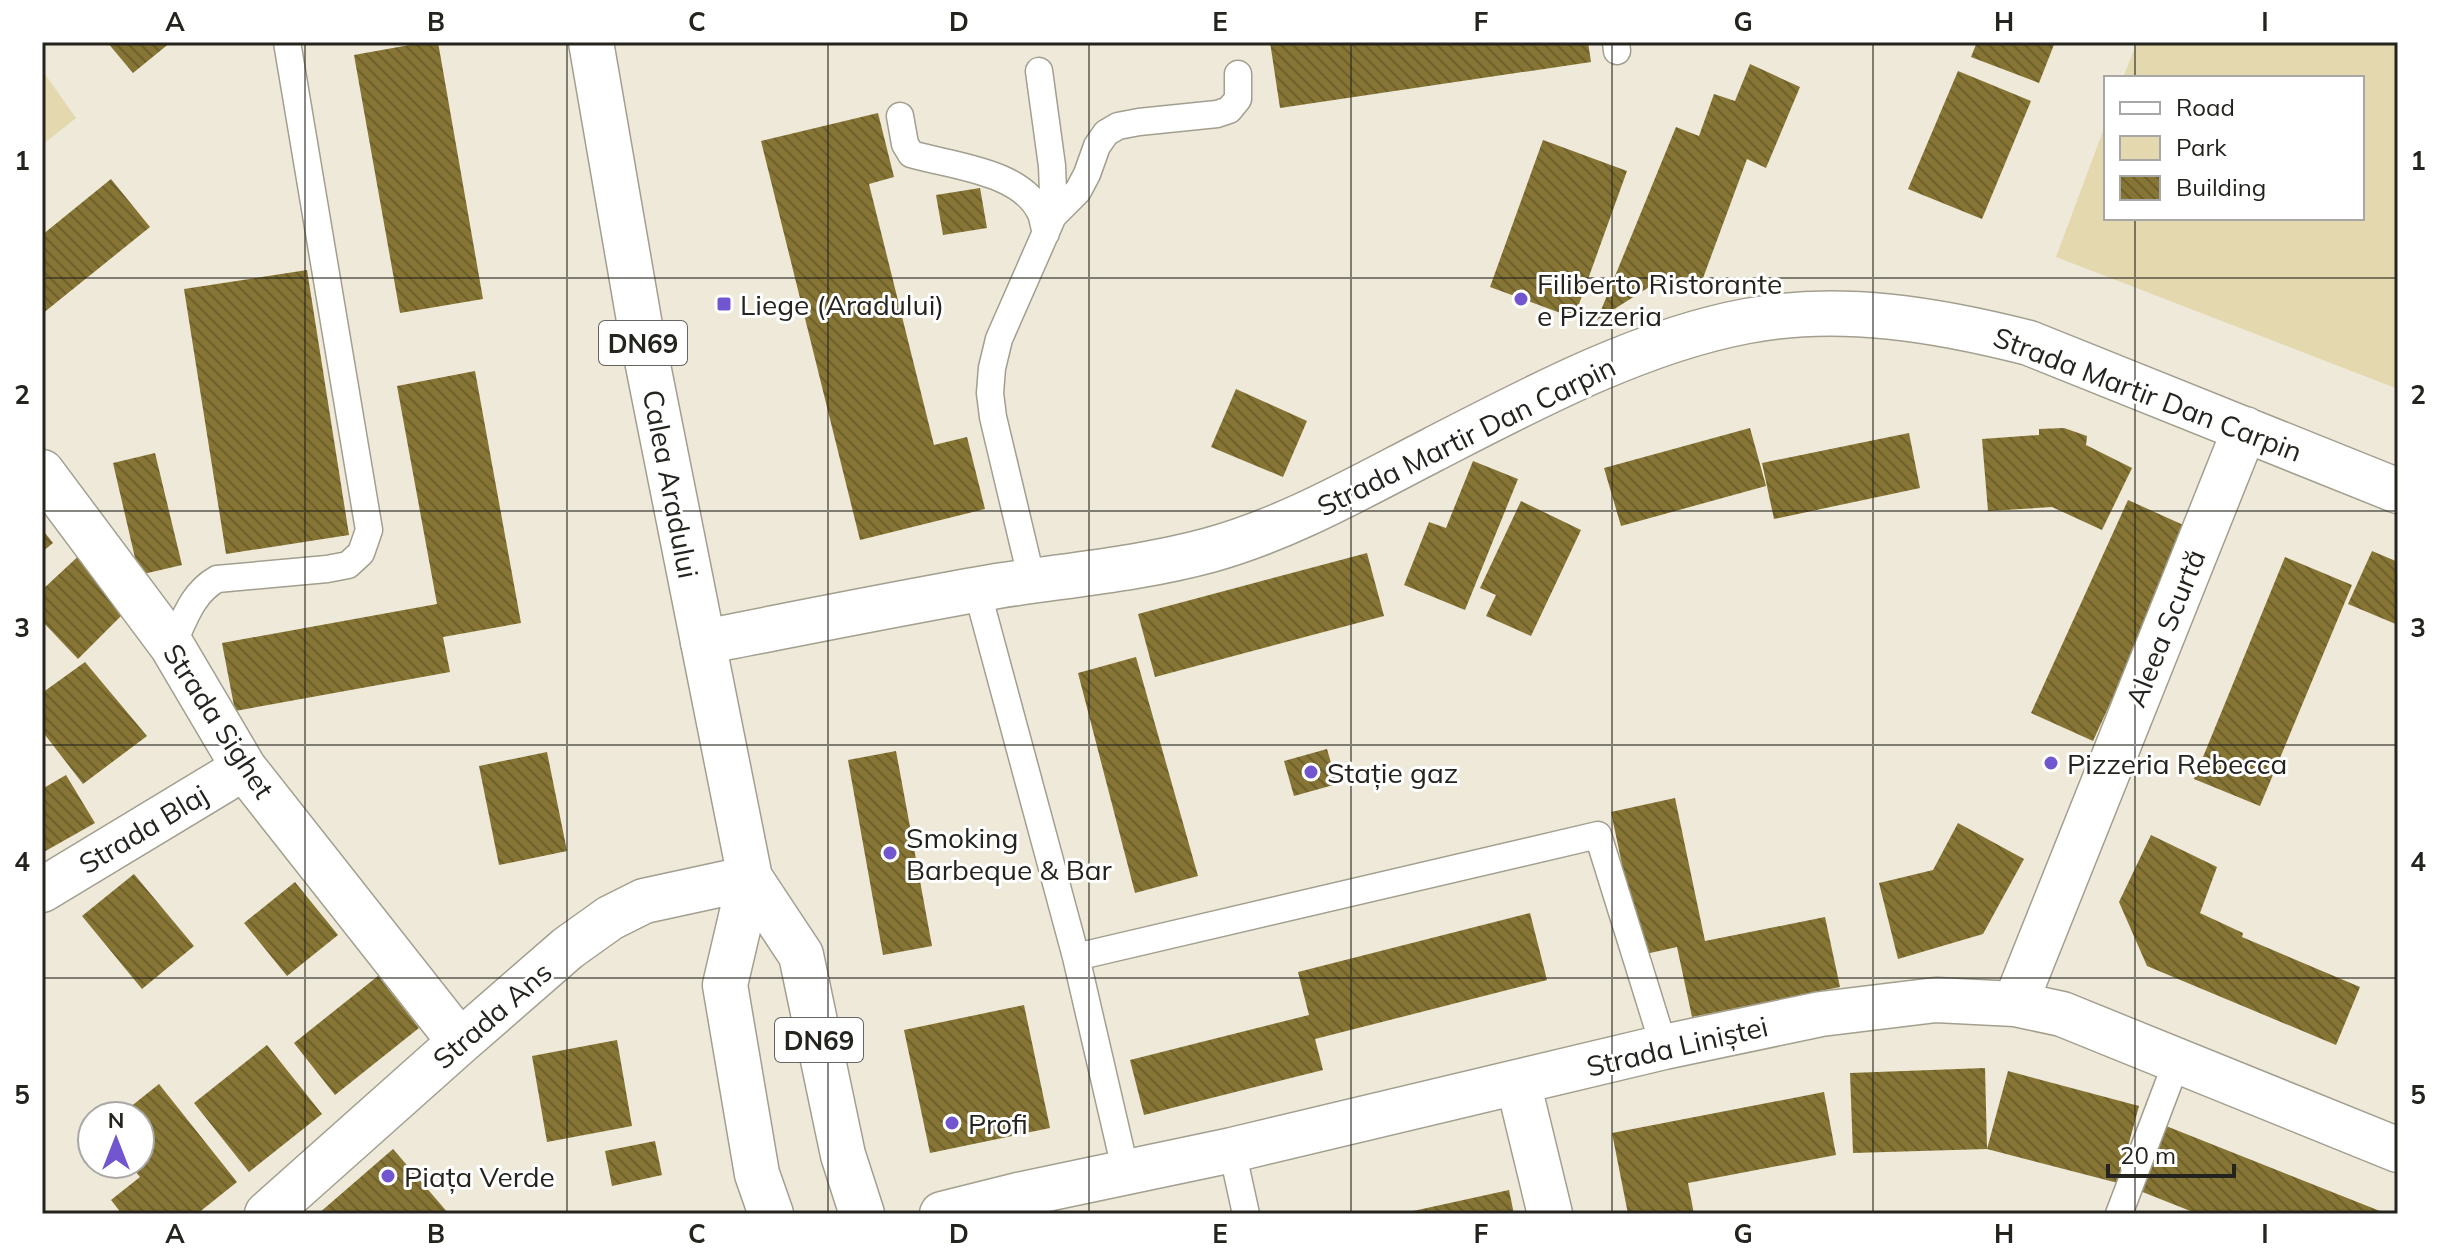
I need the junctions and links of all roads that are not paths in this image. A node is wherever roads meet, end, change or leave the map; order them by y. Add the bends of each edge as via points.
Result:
1 (287, 42) edge
2 (591, 42) edge
3 (1039, 71) dead end
4 (1238, 74) dead end
5 (900, 116) dead end
6 (1046, 233) junction
7 (2245, 429) junction
8 (42, 472) edge
9 (2398, 491) edge
10 (1032, 581) junction
11 (977, 590) junction
12 (703, 642) junction
13 (172, 646) junction
14 (244, 768) junction
15 (750, 878) junction
16 (42, 890) edge
17 (1076, 957) junction
18 (2015, 1004) junction
19 (460, 1042) junction
20 (1664, 1047) junction
21 (2177, 1061) junction
22 (1518, 1082) junction
23 (1232, 1150) junction
24 (2398, 1150) edge
25 (1126, 1173) junction
26 (267, 1214) edge
27 (771, 1214) edge
28 (862, 1214) edge
29 (942, 1214) edge
30 (1246, 1214) edge
31 (1550, 1214) edge
32 (2119, 1214) edge

1 - 13 lane via 369,530 361,553 348,565 217,579 203,586
2 - 12 street, Calea Aradului / DN69
3 - 6 lane via 1053,179
4 - 6 lane via 1238,99 1229,110 1139,122 1106,133 1078,191 1053,216
5 - 6 lane via 911,154 974,168 1023,191 1041,214
6 - 10 lane via 999,339 990,393
7 - 9 street, Strada Martir Dan Carpin
7 - 10 street, Strada Martir Dan Carpin via 2029,343 1988,332 1906,318 1749,320 1701,331 1592,373 1267,530 1166,560
7 - 18 street, Aleea Scurtă
8 - 13 street, Strada Sighet
10 - 11 street, Strada Martir Dan Carpin
11 - 12 street, Strada Martir Dan Carpin
11 - 17 lane
12 - 15 street, Calea Aradului / DN69
13 - 14 street, Strada Sighet
14 - 16 street, Strada Blaj
14 - 19 street, Strada Sighet
15 - 19 street, Strada Ans via 644,901 610,918
15 - 27 street, Calea Aradului / DN69 via 725,985 757,1174
15 - 28 street, Calea Aradului / DN69 via 801,955 843,1155
17 - 20 lane via 1598,835
17 - 25 lane
18 - 20 street, Strada Liniștei via 1936,1000 1821,1014
18 - 21 street, Strada Liniștei via 2062,1014
19 - 26 street, Strada Ans
20 - 22 street, Strada Liniștei
21 - 24 street, Strada Liniștei
21 - 32 lane
22 - 23 street, Strada Liniștei
22 - 31 street
23 - 25 street, Strada Liniștei
23 - 30 lane
25 - 29 street, Strada Liniștei

